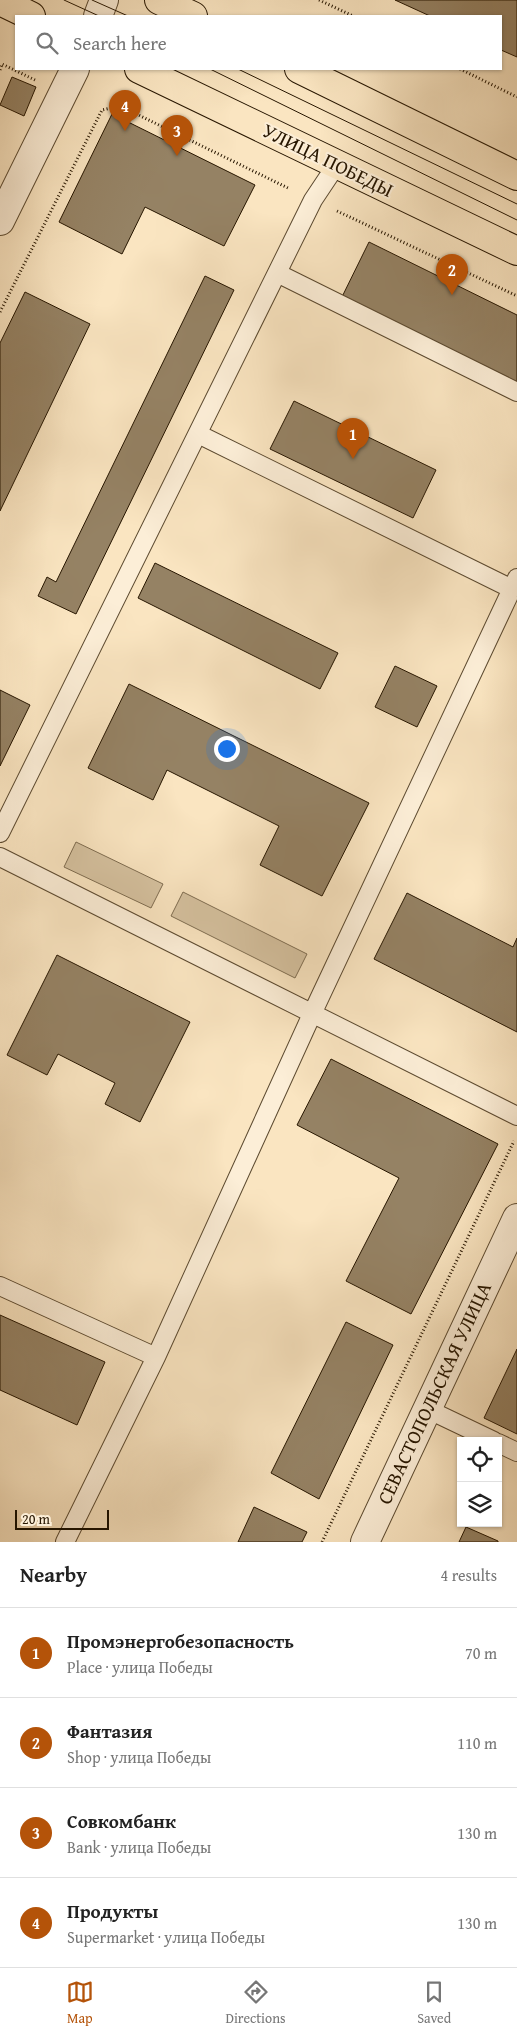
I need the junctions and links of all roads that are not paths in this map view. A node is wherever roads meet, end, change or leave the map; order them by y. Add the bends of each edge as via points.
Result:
1 (104, 0) edge
2 (159, 0) edge
3 (0, 1) edge
4 (29, 15) edge
5 (98, 15) edge
6 (191, 15) edge
7 (75, 70) edge
8 (141, 70) edge
9 (301, 70) edge
10 (337, 164) junction
11 (517, 176) edge
12 (0, 222) edge
13 (517, 251) edge
14 (277, 274) junction
15 (517, 392) edge
16 (198, 434) junction
17 (514, 584) edge
18 (0, 833) edge
19 (0, 857) edge
20 (312, 1014) junction
21 (517, 1116) edge
22 (517, 1218) edge
23 (0, 1286) edge
24 (156, 1357) junction
25 (427, 1409) junction
26 (486, 1437) edge
27 (502, 1445) edge
28 (517, 1452) edge
29 (66, 1542) edge
30 (365, 1542) edge

1 - 5 street
2 - 6 main road
3 - 4 main road
7 - 12 street
8 - 10 main road, УЛИЦА ПОБЕДЫ
9 - 11 main road
10 - 13 main road, УЛИЦА ПОБЕДЫ
10 - 14 lane via 313,200
14 - 15 lane
14 - 16 lane
16 - 17 lane
16 - 18 lane
17 - 20 lane
19 - 20 lane
20 - 21 lane
20 - 24 lane
22 - 25 street, СЕВАСТОПОЛЬСКАЯ УЛИЦА
23 - 24 lane
24 - 29 lane
25 - 26 lane
25 - 30 street, СЕВАСТОПОЛЬСКАЯ УЛИЦА
27 - 28 lane

